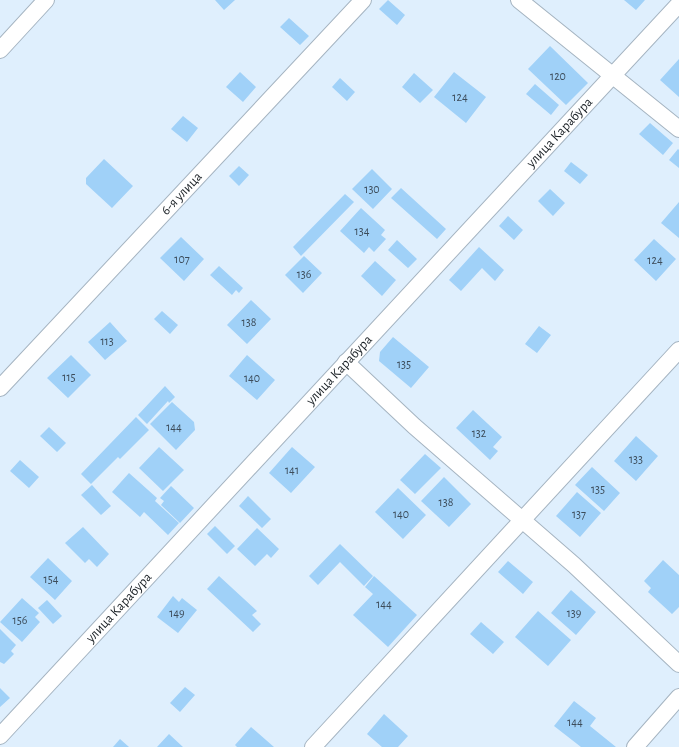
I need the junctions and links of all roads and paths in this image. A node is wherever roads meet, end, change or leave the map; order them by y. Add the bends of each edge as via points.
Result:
1 (46, 0) edge
2 (363, 0) edge
3 (519, 0) edge
4 (679, 4) edge
5 (0, 50) edge
6 (614, 76) junction
7 (679, 129) edge
8 (679, 350) edge
9 (346, 362) junction
10 (0, 388) edge
11 (522, 522) junction
12 (679, 664) edge
13 (679, 698) edge
14 (0, 736) edge
15 (313, 747) edge
16 (635, 747) edge

1 - 5 street
2 - 10 street, 6-я улица
3 - 6 street
4 - 6 street, улица Карабура
6 - 7 street
6 - 9 street, улица Карабура
8 - 11 street
9 - 11 street
9 - 14 street, улица Карабура
11 - 12 street via 574,566
11 - 15 street
13 - 16 street

